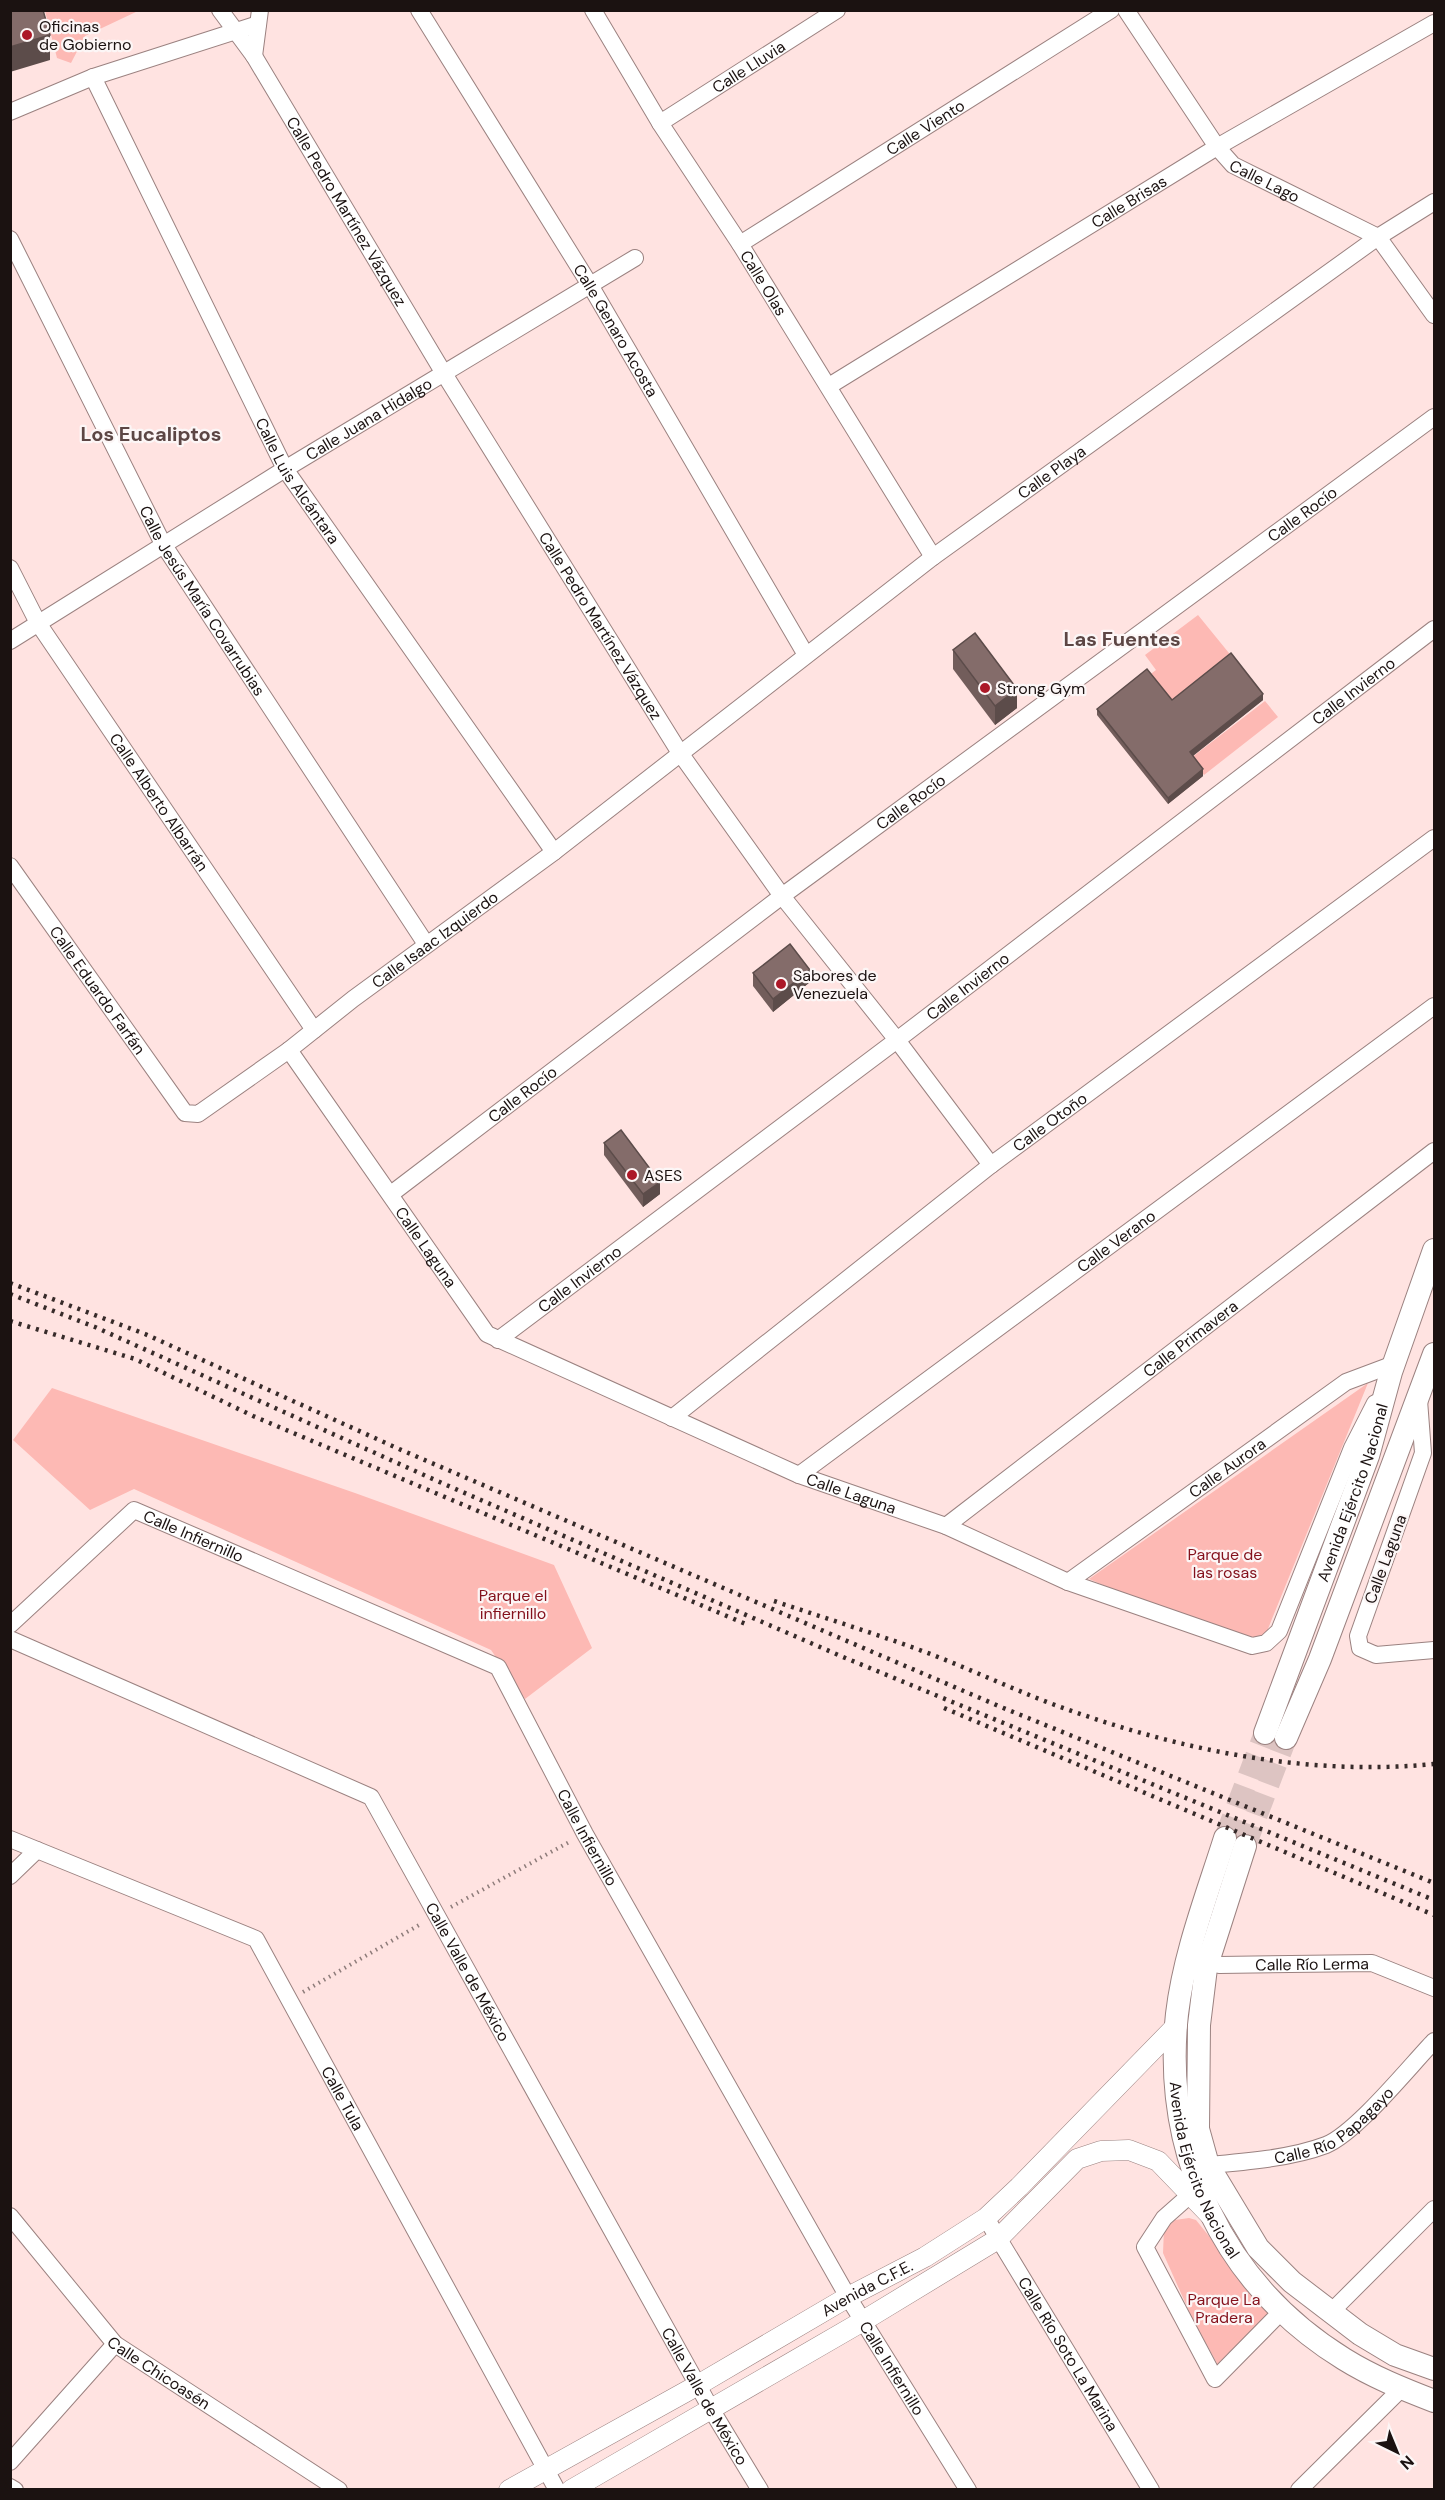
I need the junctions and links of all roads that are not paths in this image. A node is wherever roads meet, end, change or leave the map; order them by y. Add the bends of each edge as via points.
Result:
1 (220, 10) edge
2 (419, 10) edge
3 (593, 10) edge
4 (837, 10) edge
5 (1111, 10) edge
6 (1126, 10) edge
7 (259, 17) edge
8 (1434, 23) edge
9 (235, 31) junction
10 (254, 56) junction
11 (93, 77) junction
12 (10, 112) edge
13 (660, 123) junction
14 (1217, 147) junction
15 (1434, 202) edge
16 (1378, 237) junction
17 (10, 239) edge
18 (740, 244) junction
19 (635, 258) dead end
20 (590, 285) junction
21 (1434, 315) edge
22 (443, 372) junction
23 (829, 386) junction
24 (1434, 417) edge
25 (285, 469) junction
26 (163, 544) junction
27 (933, 557) junction
28 (10, 568) edge
29 (38, 623) junction
30 (1434, 629) edge
31 (10, 641) edge
32 (806, 655) junction
33 (680, 753) junction
34 (1434, 838) edge
35 (554, 852) junction
36 (10, 866) edge
37 (782, 896) junction
38 (426, 944) junction
39 (1434, 1006) edge
40 (314, 1030) junction
41 (897, 1040) junction
42 (289, 1050) junction
43 (184, 1113) joint
44 (1434, 1151) edge
45 (991, 1165) junction
46 (391, 1194) junction
47 (1434, 1250) edge
48 (498, 1340) junction
49 (1434, 1354) edge
50 (1392, 1368) junction
51 (1419, 1396) junction
52 (672, 1418) junction
53 (799, 1475) junction
54 (946, 1526) junction
55 (1068, 1582) junction
56 (10, 1625) edge
57 (10, 1639) edge
58 (1434, 1650) edge
59 (10, 1839) edge
60 (37, 1850) junction
61 (10, 1876) edge
62 (1219, 1965) dead end
63 (1434, 1988) edge
64 (1177, 2025) junction
65 (1434, 2041) edge
66 (1208, 2165) junction
67 (1190, 2195) junction
68 (1434, 2209) edge
69 (10, 2216) edge
70 (1210, 2216) junction
71 (986, 2218) junction
72 (998, 2239) junction
73 (848, 2297) junction
74 (1282, 2311) junction
75 (1330, 2313) junction
76 (863, 2321) junction
77 (115, 2344) junction
78 (1434, 2368) edge
79 (698, 2385) junction
80 (1402, 2388) junction
81 (1434, 2401) edge
82 (711, 2409) junction
83 (10, 2462) edge
84 (546, 2468) junction
85 (10, 2487) edge
86 (15, 2490) edge
87 (339, 2490) edge
88 (509, 2490) edge
89 (557, 2490) edge
90 (571, 2490) edge
91 (760, 2490) edge
92 (968, 2490) edge
93 (1151, 2490) edge
94 (1299, 2490) edge

1 - 9 street, Calle Pedro Martínez Vázquez
2 - 20 street, Calle Genaro Acosta
3 - 13 street, Calle Olas
4 - 13 street, Calle Lluvia
5 - 18 street, Calle Viento
6 - 14 street, Calle Lago
7 - 9 street
7 - 10 street
8 - 14 street, Calle Brisas
9 - 10 street, Calle Pedro Martínez Vázquez
9 - 11 street
10 - 22 street, Calle Pedro Martínez Vázquez
11 - 12 street
11 - 25 street, Calle Luis Alcántara
13 - 18 street, Calle Olas
14 - 16 street, Calle Lago via 1233,165
14 - 23 street, Calle Brisas
15 - 16 street, Calle Playa
16 - 21 street, Calle Lago
16 - 27 street, Calle Playa
17 - 26 street, Calle Jesús María Covarrubias
18 - 23 street, Calle Olas
19 - 20 street, Calle Juana Hidalgo
20 - 22 street, Calle Juana Hidalgo
20 - 32 street, Calle Genaro Acosta
22 - 25 street, Calle Juana Hidalgo
22 - 33 street, Calle Pedro Martínez Vázquez
23 - 27 street, Calle Olas
24 - 37 street, Calle Rocío
25 - 26 street, Calle Juana Hidalgo
25 - 35 street, Calle Luis Alcántara
26 - 29 street, Calle Juana Hidalgo
26 - 38 street, Calle Jesús María Covarrubias
27 - 32 street, Calle Playa
28 - 29 street, Calle Alberto Albarrán
29 - 31 street, Calle Juana Hidalgo
29 - 40 street, Calle Alberto Albarrán
30 - 41 street, Calle Invierno
32 - 33 street, Calle Playa
33 - 35 street, Calle Isaac Izquierdo
33 - 37 street, Calle Pedro Martínez Vázquez
34 - 45 street, Calle Otoño
35 - 38 street, Calle Isaac Izquierdo
36 - 43 street, Calle Eduardo Farfán
37 - 41 street, Calle Pedro Martínez Vázquez
37 - 46 street, Calle Rocío
38 - 40 street, Calle Isaac Izquierdo
39 - 53 street, Calle Verano
40 - 42 street, Calle Isaac Izquierdo
41 - 45 street, Calle Pedro Martínez Vázquez
41 - 48 street, Calle Invierno
42 - 43 street, Calle Isaac Izquierdo via 198,1114
42 - 46 street, Calle Laguna
44 - 54 street, Calle Primavera
45 - 52 street, Calle Otoño
46 - 48 street, Calle Laguna via 487,1334
47 - 50 main road, Avenida Ejército Nacional
48 - 52 street, Calle Laguna
49 - 51 main road, Avenida Ejército Nacional
50 - 51 main road, Avenida Ejército Nacional via 1368,1456 1275,1735 1320,1659
50 - 55 street, Calle Aurora via 1346,1382
50 - 55 street, Calle Laguna via 1352,1448 1279,1631 1266,1643 1252,1646
51 - 58 street, Calle Laguna via 1423,1453 1358,1636 1360,1648 1376,1655
52 - 53 street, Calle Laguna
53 - 54 street, Calle Laguna
54 - 55 street, Calle Laguna
56 - 73 street, Calle Infiernillo via 134,1510 498,1667 585,1834
57 - 79 street, Calle Valle de México via 371,1797
59 - 60 street, Calle Tula
60 - 61 street
60 - 84 street, Calle Tula via 256,1939
62 - 63 street, Calle Río Lerma via 1372,1963
64 - 66 main road, Avenida Ejército Nacional via 1190,1952 1235,1842 1206,1968 1199,2025 1198,2129
64 - 70 main road, Avenida Ejército Nacional via 1174,2071 1181,2131
64 - 71 street, Avenida C.F.E.
65 - 66 street, Calle Río Papagayo via 1349,2130 1328,2144 1300,2153
66 - 75 main road, Avenida Ejército Nacional via 1258,2248 1292,2283
67 - 70 street, Avenida C.F.E.
67 - 72 street, Avenida C.F.E. via 1158,2161 1129,2150 1101,2151 1077,2159
67 - 74 street via 1164,2218 1145,2247 1215,2379
68 - 75 street
69 - 77 street, Calle Chicoasén
70 - 74 main road, Avenida Ejército Nacional via 1238,2259
71 - 72 street, Calle Río Soto La Marina
71 - 73 street, Avenida C.F.E. via 925,2257
72 - 76 street, Avenida C.F.E.
72 - 93 street, Calle Río Soto La Marina
73 - 76 street, Calle Infiernillo
73 - 79 street, Avenida C.F.E.
74 - 80 main road, Avenida Ejército Nacional via 1342,2358
75 - 78 main road, Avenida Ejército Nacional via 1395,2355
76 - 82 street, Avenida C.F.E.
76 - 92 street, Calle Infiernillo
77 - 83 street
77 - 87 street, Calle Chicoasén
79 - 82 street, Calle Valle de México
79 - 84 street, Avenida C.F.E.
80 - 81 main road, Avenida Ejército Nacional
80 - 94 street
82 - 90 street, Avenida C.F.E.
82 - 91 street, Calle Valle de México
84 - 88 street, Avenida C.F.E.
84 - 89 street, Calle Tula
85 - 86 street

